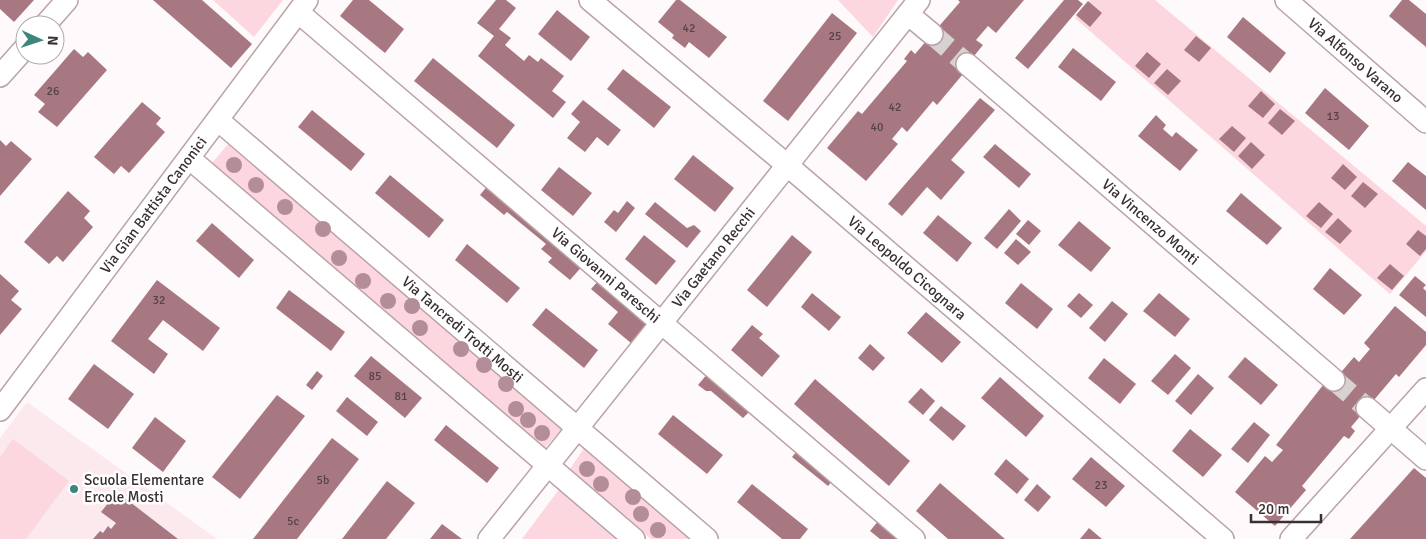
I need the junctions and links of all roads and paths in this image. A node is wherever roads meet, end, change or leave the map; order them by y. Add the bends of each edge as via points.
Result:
1 (67, 0) edge
2 (590, 0) edge
3 (1286, 0) edge
4 (303, 6) edge
5 (913, 7) edge
6 (54, 15) edge
7 (932, 34) tunnel mouth
8 (967, 64) tunnel mouth
9 (218, 120) junction
10 (1426, 122) edge
11 (189, 158) junction
12 (787, 165) junction
13 (661, 323) junction
14 (1334, 380) tunnel mouth
15 (1426, 389) edge
16 (1367, 408) tunnel mouth
17 (0, 410) edge
18 (1390, 428) junction
19 (577, 429) junction
20 (1426, 459) edge
21 (548, 466) junction
22 (489, 539) edge
23 (634, 539) edge
24 (707, 539) edge
25 (914, 539) edge
26 (1223, 539) edge
27 (1291, 539) edge

1 - 6 street
2 - 12 street, Via Leopoldo Cicognara
3 - 10 street, Via Alfonso Varano
4 - 9 street, Via Gian Battista Canonici
4 - 13 street, Via Giovanni Pareschi
5 - 7 street
5 - 12 street, Via Gaetano Recchi
8 - 14 street, Via Vincenzo Monti
9 - 11 street, Via Gian Battista Canonici
9 - 19 street, Via Tancredi Trotti Mosti
11 - 17 street, Via Gian Battista Canonici
11 - 21 street
12 - 13 street, Via Gaetano Recchi
12 - 26 street, Via Leopoldo Cicognara
13 - 19 street, Via Gaetano Recchi
13 - 25 street, Via Giovanni Pareschi
15 - 18 street
16 - 18 street
18 - 20 street
18 - 27 street
19 - 21 street, Via Gaetano Recchi
19 - 24 street, Via Tancredi Trotti Mosti
21 - 22 street, Via Gaetano Recchi
21 - 23 street

